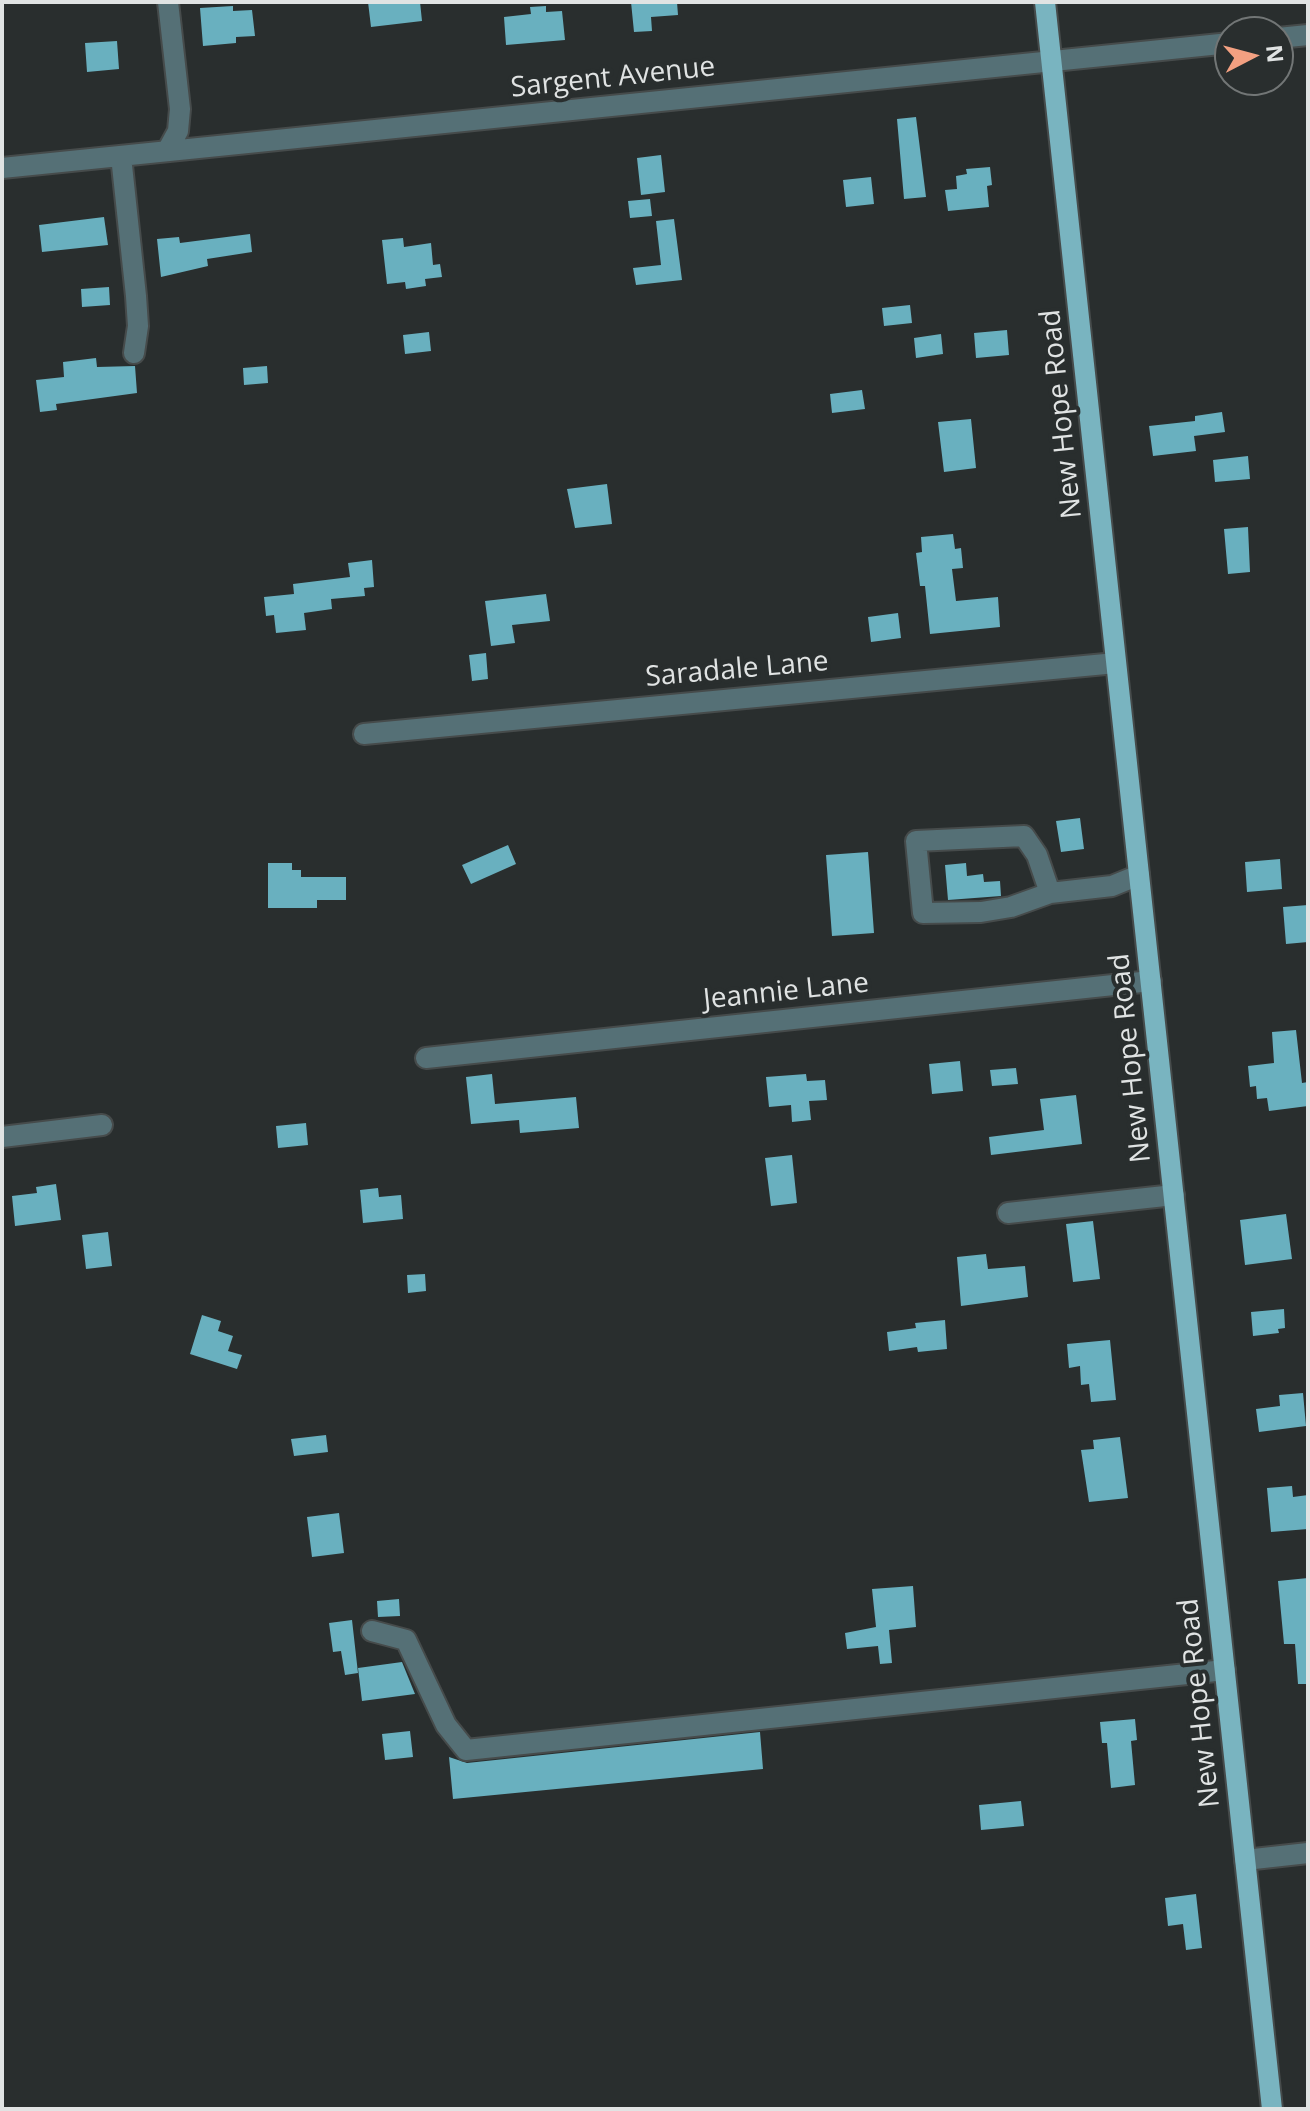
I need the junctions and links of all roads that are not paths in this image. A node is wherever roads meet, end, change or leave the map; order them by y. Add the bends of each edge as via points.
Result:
1 (168, 2) edge
2 (1045, 2) edge
3 (1214, 45) edge
4 (1052, 61) junction
5 (167, 151) junction
6 (121, 156) junction
7 (2, 168) edge
8 (134, 353) dead end
9 (1116, 663) junction
10 (364, 734) dead end
11 (1139, 875) junction
12 (1050, 893) junction
13 (1151, 981) junction
14 (426, 1058) dead end
15 (102, 1125) dead end
16 (2, 1137) edge
17 (1174, 1195) junction
18 (1008, 1213) dead end
19 (372, 1631) dead end
20 (1225, 1670) junction
21 (1308, 1853) edge
22 (1245, 1860) junction
23 (1272, 2109) edge

1 - 5 street via 180,109 178,131
2 - 4 main road, New Hope Road
3 - 4 street, Sargent Avenue
4 - 5 street, Sargent Avenue
4 - 9 main road, New Hope Road
5 - 6 street, Sargent Avenue
6 - 7 street, Sargent Avenue
6 - 8 street via 138,326
9 - 10 street, Saradale Lane
9 - 11 main road, New Hope Road
11 - 12 street via 1112,886
11 - 13 main road, New Hope Road
12 - 12 street via 981,912 923,913 916,841 1024,836
13 - 14 street, Jeannie Lane
13 - 17 main road, New Hope Road
15 - 16 street
17 - 18 street
17 - 20 main road, New Hope Road
19 - 20 street via 406,1640 446,1725 466,1750
20 - 22 main road, New Hope Road
21 - 22 street
22 - 23 main road, New Hope Road

